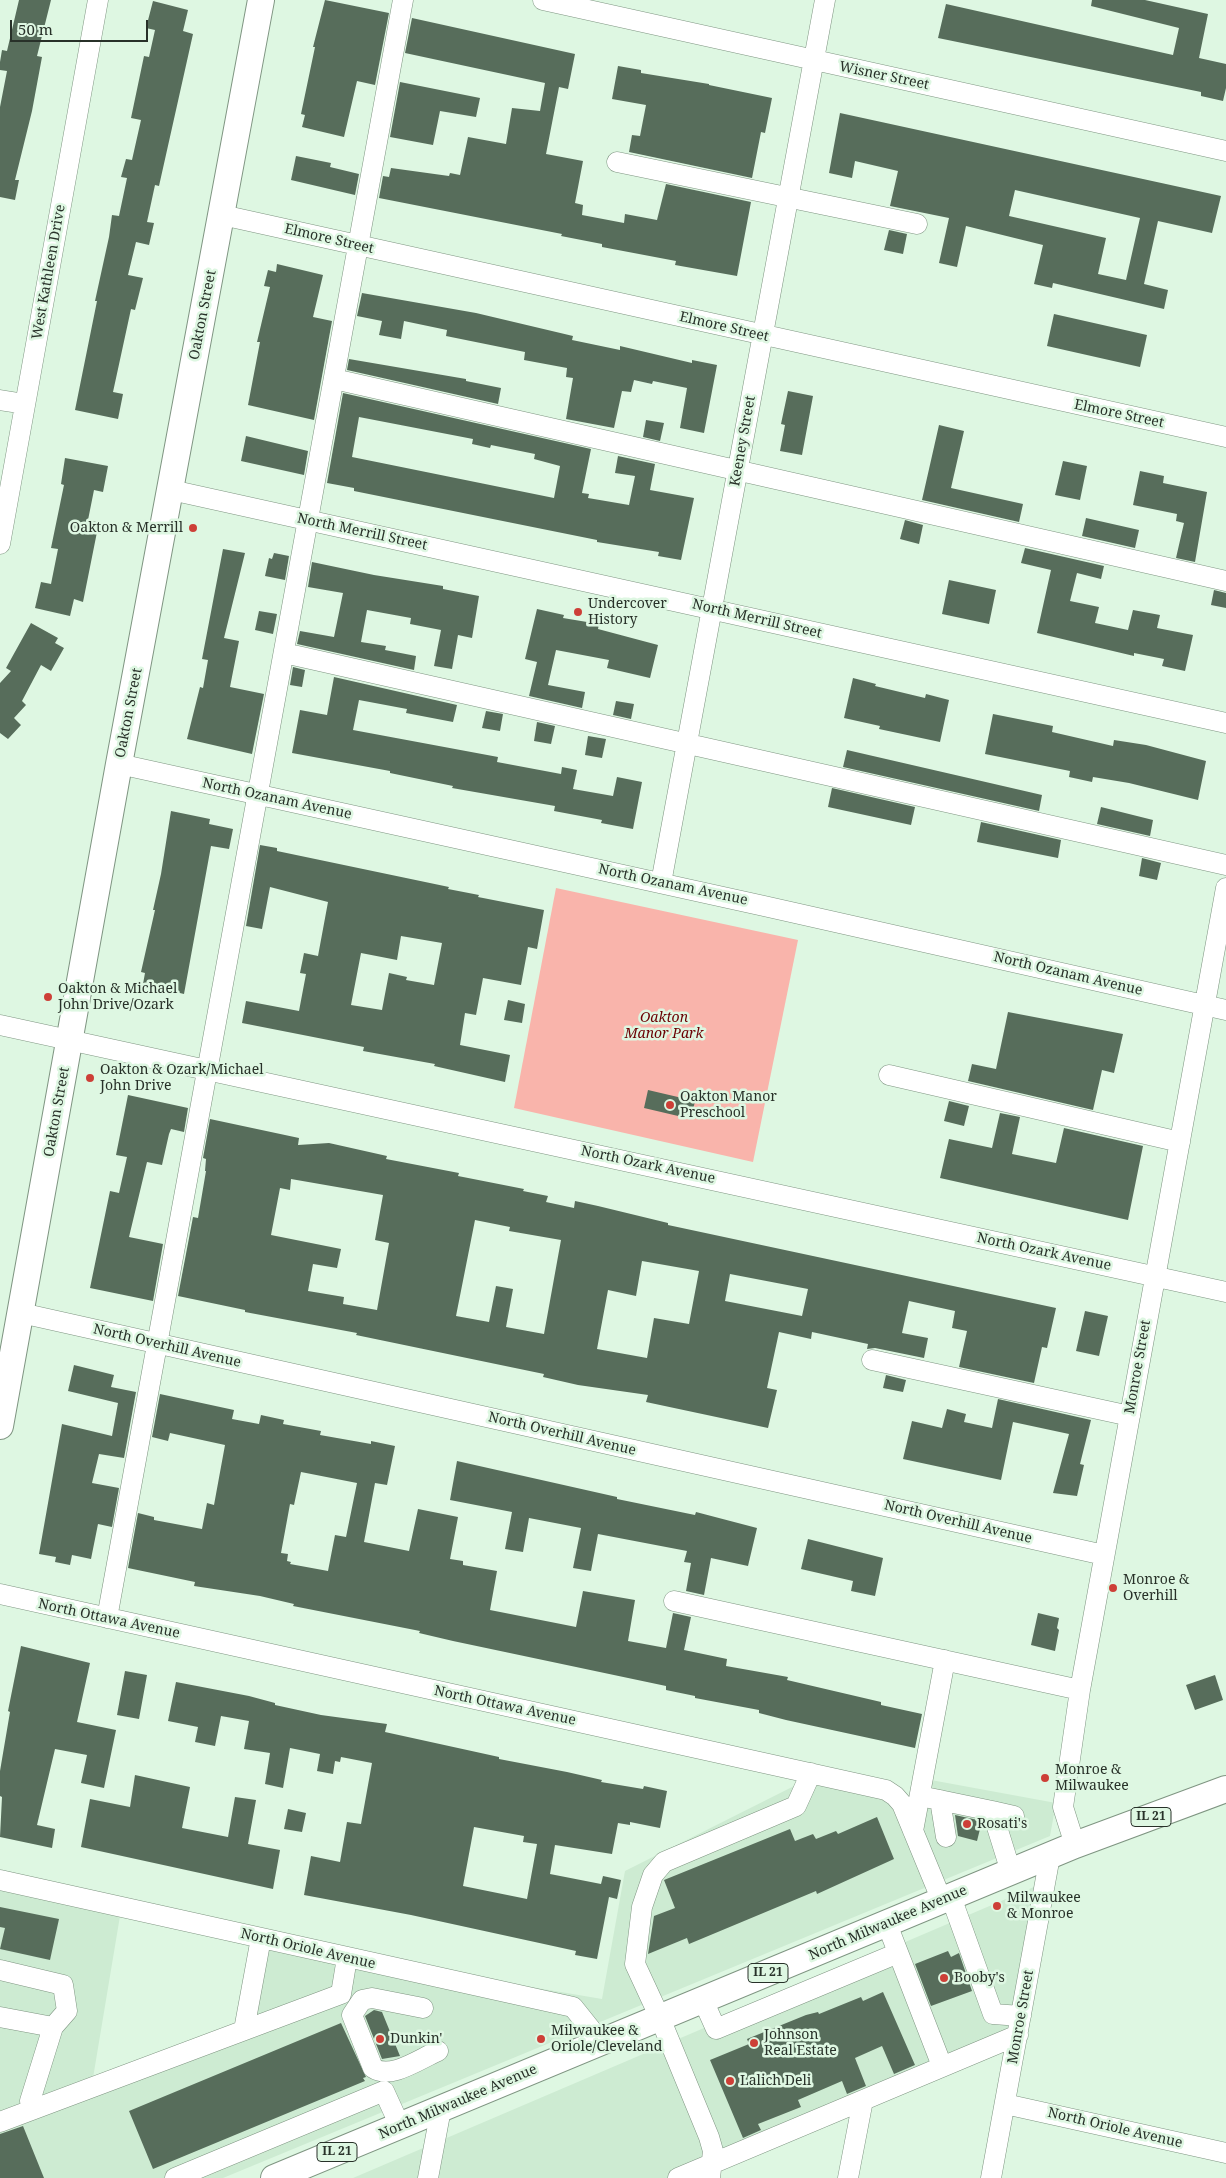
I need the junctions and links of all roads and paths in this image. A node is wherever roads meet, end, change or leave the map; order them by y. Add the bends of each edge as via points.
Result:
1 (98, 0) edge
2 (261, 0) edge
3 (403, 0) edge
4 (543, 0) edge
5 (825, 0) edge
6 (813, 60) junction
7 (1226, 151) edge
8 (617, 162) dead end
9 (788, 198) junction
10 (222, 215) junction
11 (917, 224) dead end
12 (358, 246) junction
13 (762, 336) junction
14 (334, 379) junction
15 (0, 400) edge
16 (25, 404) junction
17 (1226, 438) edge
18 (7, 465) edge
19 (738, 470) junction
20 (171, 490) junction
21 (308, 520) junction
22 (0, 544) edge
23 (1226, 581) edge
24 (713, 609) junction
25 (284, 653) junction
26 (1226, 723) edge
27 (687, 744) junction
28 (119, 764) junction
29 (258, 794) junction
30 (1226, 865) edge
31 (661, 883) junction
32 (1226, 888) edge
33 (1205, 1005) junction
34 (1226, 1010) edge
35 (0, 1025) edge
36 (70, 1039) junction
37 (208, 1069) junction
38 (889, 1075) dead end
39 (1180, 1142) junction
40 (1155, 1276) junction
41 (1226, 1292) edge
42 (21, 1313) junction
43 (158, 1343) junction
44 (872, 1360) dead end
45 (1130, 1416) junction
46 (0, 1426) edge
47 (1104, 1555) junction
48 (0, 1594) edge
49 (674, 1601) dead end
50 (107, 1618) junction
51 (945, 1660) junction
52 (1080, 1690) junction
53 (811, 1773) junction
54 (1226, 1790) edge
55 (920, 1796) junction
56 (940, 1800) junction
57 (992, 1811) junction
58 (1014, 1816) dead end
59 (913, 1831) junction
60 (946, 1836) dead end
61 (1075, 1845) junction
62 (1050, 1856) junction
63 (1011, 1872) junction
64 (0, 1880) edge
65 (946, 1899) junction
66 (887, 1924) junction
67 (261, 1938) junction
68 (898, 1953) junction
69 (347, 1958) junction
70 (0, 1970) edge
71 (703, 2000) junction
72 (423, 2008) dead end
73 (0, 2017) edge
74 (660, 2018) junction
75 (1019, 2025) junction
76 (53, 2027) junction
77 (244, 2030) junction
78 (601, 2042) junction
79 (438, 2051) dead end
80 (942, 2066) junction
81 (863, 2100) junction
82 (1005, 2104) junction
83 (34, 2109) junction
84 (441, 2109) junction
85 (0, 2122) edge
86 (400, 2126) junction
87 (1226, 2153) edge
88 (712, 2171) edge
89 (175, 2178) edge
90 (274, 2178) edge
91 (428, 2178) edge
92 (678, 2178) edge
93 (848, 2178) edge
94 (991, 2178) edge

1 - 16 street, West Kathleen Drive
2 - 10 main road, Oakton Street
3 - 12 street
4 - 6 street, Wisner Street
5 - 6 street, Keeney Street
6 - 7 street, Wisner Street
6 - 9 street, Keeney Street
8 - 9 street
9 - 11 street
9 - 13 street, Keeney Street
10 - 12 street, Elmore Street
10 - 20 main road, Oakton Street
12 - 13 street, Elmore Street
12 - 14 street
13 - 17 street, Elmore Street
13 - 19 street, Keeney Street
14 - 19 street
14 - 21 street
15 - 16 street
16 - 18 street, West Kathleen Drive
18 - 22 street, West Kathleen Drive
19 - 23 street
19 - 24 street, Keeney Street
20 - 21 street, North Merrill Street
20 - 28 main road, Oakton Street
21 - 24 street, North Merrill Street
21 - 25 street
24 - 26 street, North Merrill Street
24 - 27 street, Keeney Street
25 - 27 street
25 - 29 street
27 - 30 street
27 - 31 street, Keeney Street
28 - 29 street, North Ozanam Avenue
28 - 36 main road, Oakton Street
29 - 31 street, North Ozanam Avenue
29 - 37 street
31 - 33 street, North Ozanam Avenue
32 - 33 street, Monroe Street
33 - 34 street, North Ozanam Avenue
33 - 39 street, Monroe Street
35 - 36 street, North Ozark Avenue
36 - 37 street, North Ozark Avenue
36 - 42 main road, Oakton Street
37 - 40 street, North Ozark Avenue
37 - 43 street
38 - 39 street
39 - 40 street, Monroe Street
40 - 41 street, North Ozark Avenue
40 - 45 street, Monroe Street
42 - 43 street, North Overhill Avenue
42 - 46 main road, Oakton Street
43 - 47 street, North Overhill Avenue
43 - 50 street
44 - 45 street
45 - 47 street, Monroe Street
47 - 52 street, Monroe Street
48 - 50 street, North Ottawa Avenue
49 - 51 street
50 - 53 street, North Ottawa Avenue
51 - 52 street
51 - 55 street
52 - 61 street, Monroe Street via 1063,1807
53 - 59 street, North Ottawa Avenue via 886,1790 902,1804
53 - 74 street via 796,1806 664,1862 653,1875 642,1907 635,1964
54 - 61 main road, North Milwaukee Avenue / IL 21
55 - 56 street
55 - 59 street
56 - 57 street
56 - 60 street
57 - 58 street
57 - 63 street
59 - 65 street, North Ottawa Avenue
61 - 62 main road, North Milwaukee Avenue / IL 21
62 - 63 main road, North Milwaukee Avenue / IL 21
62 - 75 street, Monroe Street
63 - 65 main road, North Milwaukee Avenue / IL 21
64 - 67 street, North Oriole Avenue
65 - 66 main road, North Milwaukee Avenue / IL 21
65 - 75 street, North Ottawa Avenue via 993,2014
66 - 68 street
66 - 71 main road, North Milwaukee Avenue / IL 21
67 - 69 street, North Oriole Avenue
67 - 77 street
68 - 71 street via 716,2029
68 - 80 street
69 - 77 street via 341,1994
69 - 78 street, North Oriole Avenue via 573,2007
70 - 76 street via 63,1985 68,2011
71 - 74 main road, North Milwaukee Avenue / IL 21
72 - 79 street via 372,1998 362,2000 352,2015 372,2068 379,2072 388,2073
73 - 76 street
74 - 78 main road, North Milwaukee Avenue / IL 21
74 - 88 street via 709,2137 713,2151
75 - 80 street
75 - 82 street, Monroe Street
76 - 83 street via 30,2101
77 - 83 street
78 - 84 main road, North Milwaukee Avenue / IL 21
80 - 81 street
81 - 88 street
81 - 93 street
82 - 87 street, North Oriole Avenue
82 - 94 street, Monroe Street
83 - 85 street
84 - 86 main road, North Milwaukee Avenue / IL 21
84 - 91 street
86 - 89 street via 384,2091
86 - 90 main road, North Milwaukee Avenue / IL 21
88 - 92 street

